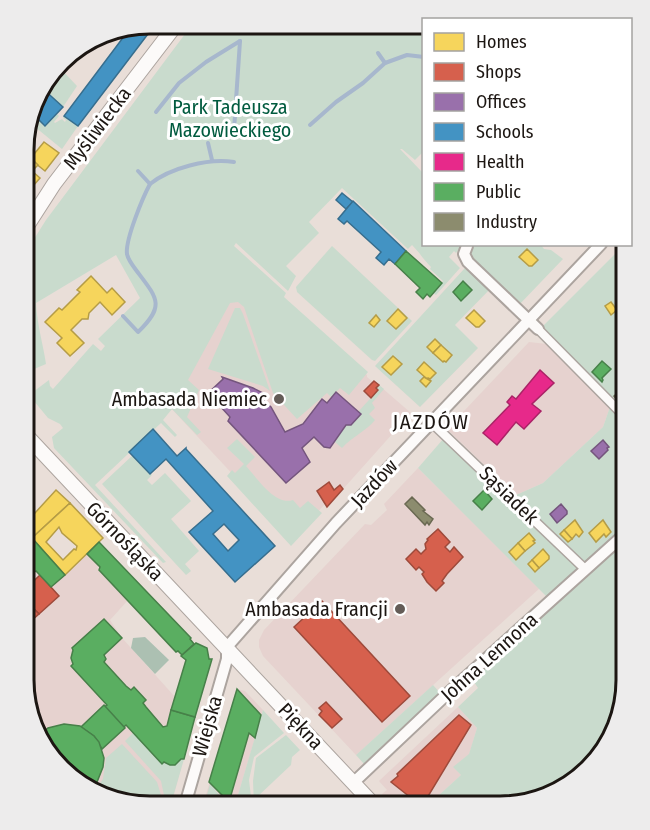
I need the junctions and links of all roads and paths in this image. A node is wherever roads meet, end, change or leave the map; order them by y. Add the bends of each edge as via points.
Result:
1 (169, 34) edge
2 (34, 215) edge
3 (599, 246) edge
4 (466, 248) edge
5 (529, 320) junction
6 (538, 329) joint
7 (616, 404) edge
8 (431, 423) junction
9 (34, 444) edge
10 (615, 542) edge
11 (585, 569) junction
12 (227, 647) junction
13 (353, 783) junction
14 (187, 795) edge
15 (364, 795) edge

1 - 2 street, Myśliwiecka
3 - 5 street, Jazdów
4 - 5 street via 468,262
5 - 6 street
5 - 8 street, Jazdów
6 - 7 street
8 - 11 street, Sąsiadek
8 - 12 street, Jazdów via 314,546
9 - 12 street, Górnośląska
10 - 11 street, Johna Lennona
11 - 13 street, Johna Lennona
12 - 13 street, Piękna
12 - 14 street, Wiejska via 227,659
13 - 15 street, Piękna

